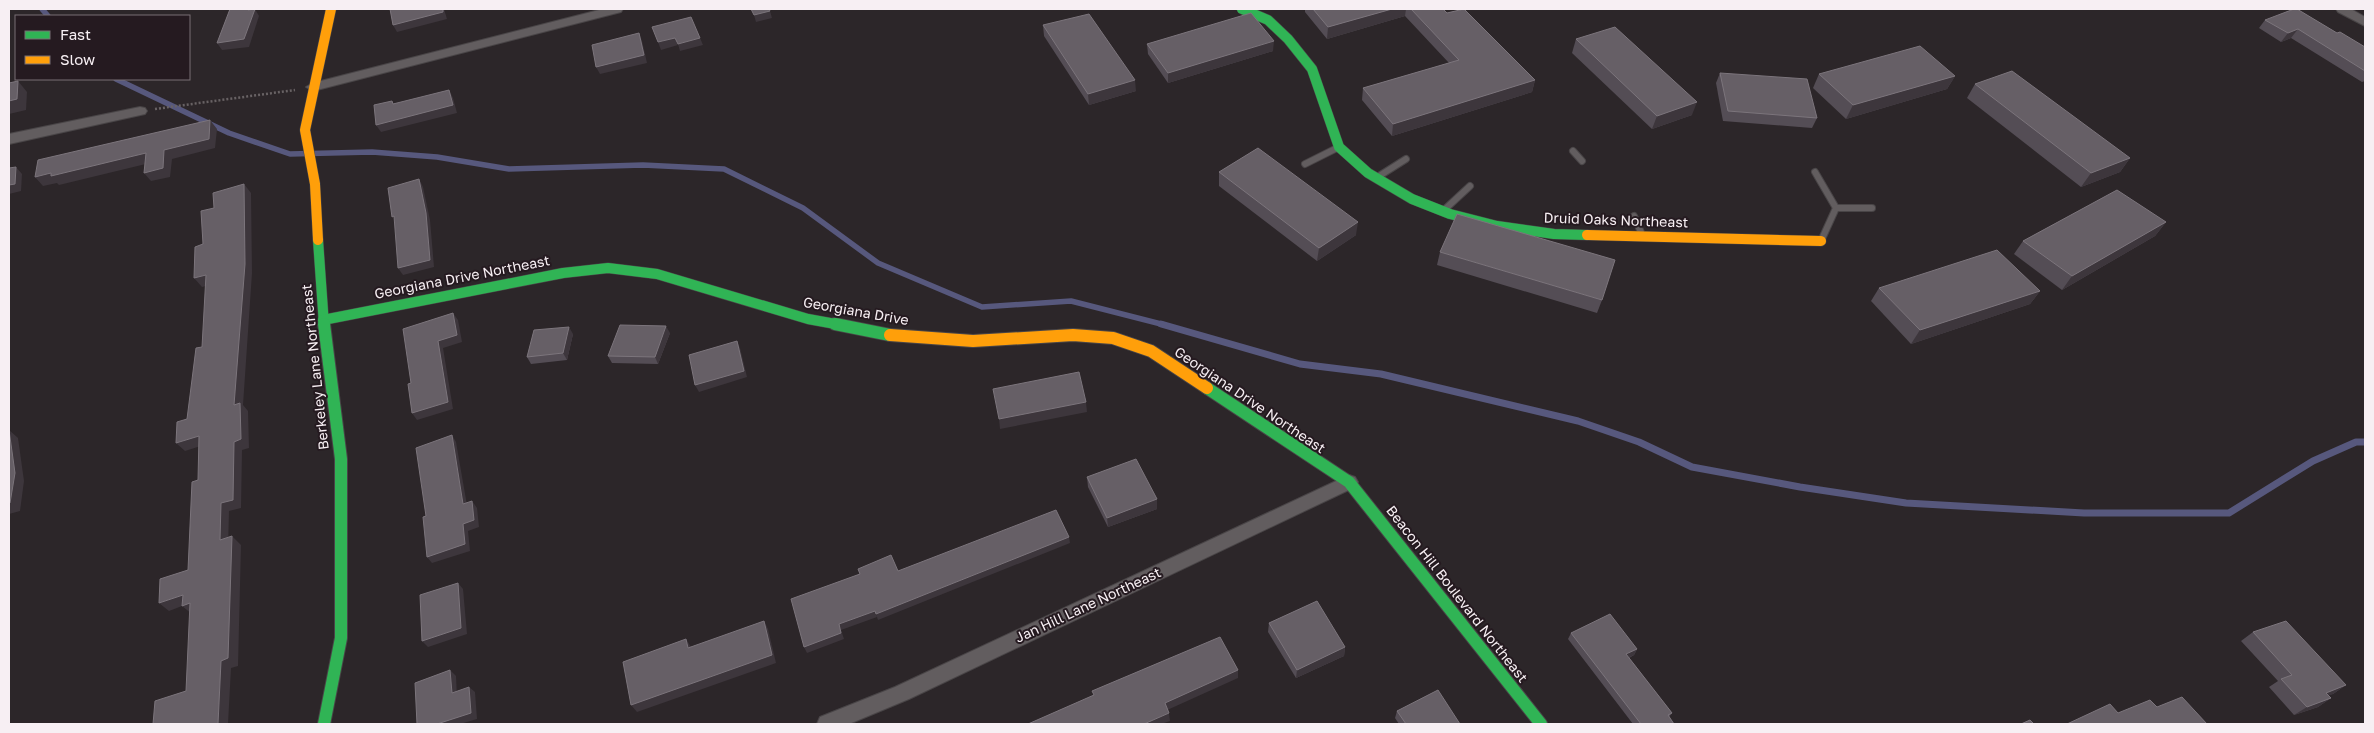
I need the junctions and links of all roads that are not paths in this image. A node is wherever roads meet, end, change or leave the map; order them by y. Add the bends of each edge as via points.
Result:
1 (331, 9) edge
2 (617, 9) edge
3 (1242, 9) edge
4 (2342, 9) edge
5 (1257, 11) edge
6 (2365, 22) edge
7 (313, 87) junction
8 (140, 111) road end
9 (9, 139) edge
10 (1340, 147) junction
11 (1572, 151) dead end
12 (1406, 159) dead end
13 (1582, 161) dead end
14 (1306, 164) dead end
15 (1815, 172) dead end
16 (1376, 178) junction
17 (1470, 186) dead end
18 (1836, 208) junction
19 (1872, 208) dead end
20 (1443, 211) junction
21 (1634, 216) dead end
22 (1643, 237) junction
23 (1821, 241) joint
24 (608, 268) joint
25 (323, 320) junction
26 (1134, 343) joint
27 (1349, 482) junction
28 (324, 724) edge
29 (827, 724) edge
30 (1541, 724) edge

1 - 7 street, Berkeley Lane Northeast
2 - 7 street
3 - 5 street, Druid Oaks Northeast
4 - 6 street
5 - 10 street, Druid Oaks Northeast via 1288,39 1312,69
7 - 25 street, Berkeley Lane Northeast via 305,130 315,184
8 - 9 street
10 - 14 lane
10 - 16 street, Druid Oaks Northeast
11 - 13 lane
12 - 16 lane
15 - 18 lane
16 - 20 street, Druid Oaks Northeast via 1412,199
17 - 20 lane
18 - 19 lane
18 - 23 lane
20 - 22 street, Druid Oaks Northeast via 1497,226 1554,234
21 - 22 lane
22 - 23 street, Druid Oaks Northeast
24 - 25 street, Georgiana Drive Northeast via 563,273
24 - 26 street, Georgiana Drive via 658,274 808,319 885,335 973,342 1064,335 1105,336
25 - 28 street, Berkeley Lane Northeast via 341,459 341,638
26 - 27 street, Georgiana Drive Northeast via 1170,363
27 - 29 street, Jan Hill Lane Northeast via 902,693
27 - 30 street, Beacon Hill Boulevard Northeast

